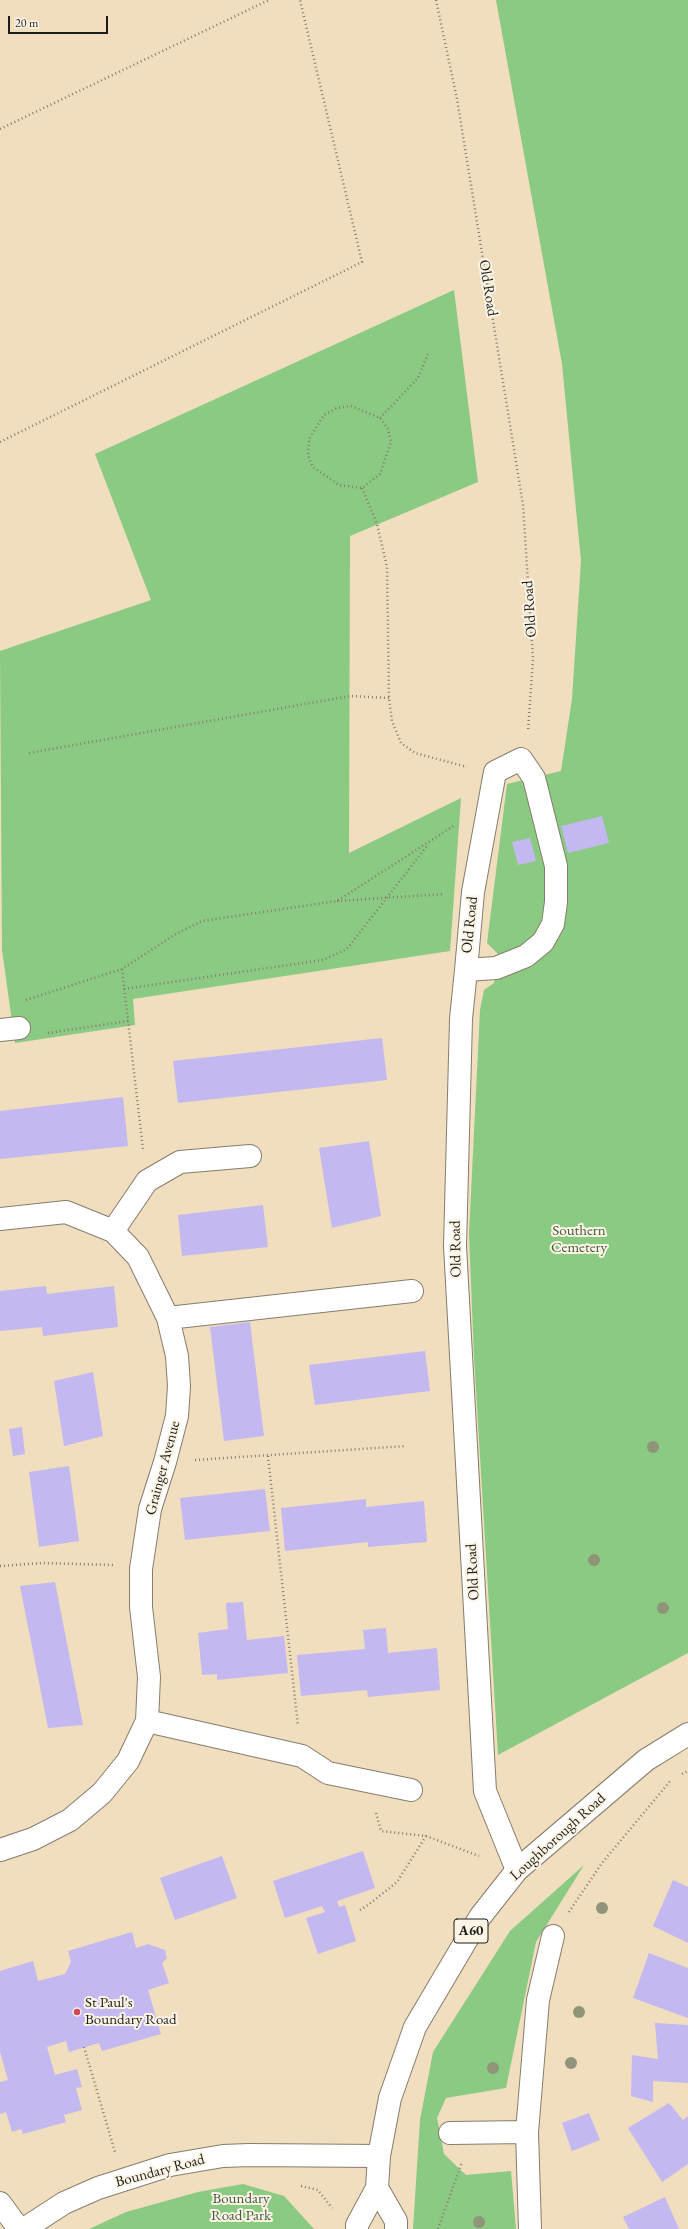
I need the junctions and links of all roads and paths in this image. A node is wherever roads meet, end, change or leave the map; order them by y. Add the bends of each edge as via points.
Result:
1 (269, 0) edge
2 (300, 0) edge
3 (436, 0) edge
4 (0, 129) edge
5 (428, 354) dead end
6 (380, 418) junction
7 (0, 442) edge
8 (362, 488) junction
9 (389, 698) junction
10 (29, 753) dead end
11 (521, 759) junction
12 (495, 772) junction
13 (490, 801) junction
14 (429, 844) junction
15 (473, 892) junction
16 (388, 897) junction
17 (337, 901) junction
18 (122, 969) junction
19 (466, 970) junction
20 (124, 989) junction
21 (128, 1021) junction
22 (9, 1029) edge
23 (250, 1156) dead end
24 (147, 1180) junction
25 (0, 1219) edge
26 (114, 1231) junction
27 (412, 1291) dead end
28 (168, 1318) junction
29 (406, 1446) dead end
30 (268, 1456) junction
31 (165, 1462) junction
32 (0, 1566) edge
33 (141, 1569) junction
34 (147, 1721) junction
35 (688, 1734) edge
36 (302, 1756) junction
37 (688, 1771) edge
38 (364, 1780) junction
39 (411, 1790) dead end
40 (426, 1836) junction
41 (0, 1850) edge
42 (517, 1870) junction
43 (360, 1910) dead end
44 (553, 1936) joint
45 (84, 2047) dead end
46 (527, 2132) junction
47 (477, 2133) junction
48 (450, 2134) dead end
49 (379, 2156) junction
50 (123, 2180) junction
51 (296, 2185) dead end
52 (377, 2188) junction
53 (0, 2203) edge
54 (335, 2214) dead end
55 (19, 2229) edge
56 (24, 2229) edge
57 (357, 2229) edge
58 (396, 2229) edge
59 (438, 2229) edge
60 (530, 2229) edge

1 - 4 path
2 - 7 path via 362,262
3 - 11 path, Old Road via 457,98 523,506 533,659 528,730
5 - 6 path via 418,378
6 - 8 path via 388,429 391,442 380,474
6 - 8 path via 352,406 337,408 324,415 309,439 308,456 313,468 339,485
8 - 9 path via 377,524 387,566
9 - 10 path via 350,696
9 - 12 path via 392,721 401,743 415,753 464,767
11 - 12 street
11 - 19 street via 534,778 556,866 553,924 543,942 526,956 496,968
12 - 13 street, Old Road
13 - 14 path
13 - 15 street, Old Road
14 - 16 path
14 - 17 path
15 - 16 path
15 - 19 street, Old Road
16 - 17 path
16 - 20 path via 347,949 323,960
17 - 18 path via 202,921 176,934
18 - 20 path
18 - 22 path via 15,1004
19 - 42 street, Old Road via 461,1019 455,1246 483,1759 485,1791
20 - 21 path
21 - 22 path via 20,1038
21 - 24 path
23 - 24 street via 180,1162
24 - 26 street
25 - 26 street, Grainger Avenue via 66,1212
26 - 28 street, Grainger Avenue via 138,1257
27 - 28 street
28 - 31 street, Grainger Avenue via 177,1356 179,1386 177,1416
29 - 30 path
30 - 31 path
30 - 36 path
31 - 33 street, Grainger Avenue via 150,1509
32 - 33 path via 51,1563
33 - 34 street, Grainger Avenue via 141,1607 149,1677
34 - 36 street
34 - 41 street, Grainger Avenue via 128,1761 102,1793 70,1820 33,1839
35 - 42 street, Loughborough Road / A60 via 646,1760
36 - 38 street via 328,1773
37 - 44 path via 670,1781 602,1863
38 - 39 street
38 - 40 path via 363,1798 374,1806 381,1831
40 - 42 path
40 - 43 path via 397,1882
42 - 49 street, Loughborough Road / A60 via 480,1917 415,2027 390,2098
44 - 46 street via 538,2000
45 - 50 path
46 - 47 street
46 - 60 street
47 - 48 street
47 - 59 path via 463,2160
49 - 50 street, Boundary Road via 223,2156 170,2165
49 - 52 street, Loughborough Road / A60
50 - 56 street, Boundary Road via 64,2203
51 - 54 path via 318,2190
52 - 57 street, Loughborough Road / A60
52 - 58 street via 396,2221
53 - 55 street

